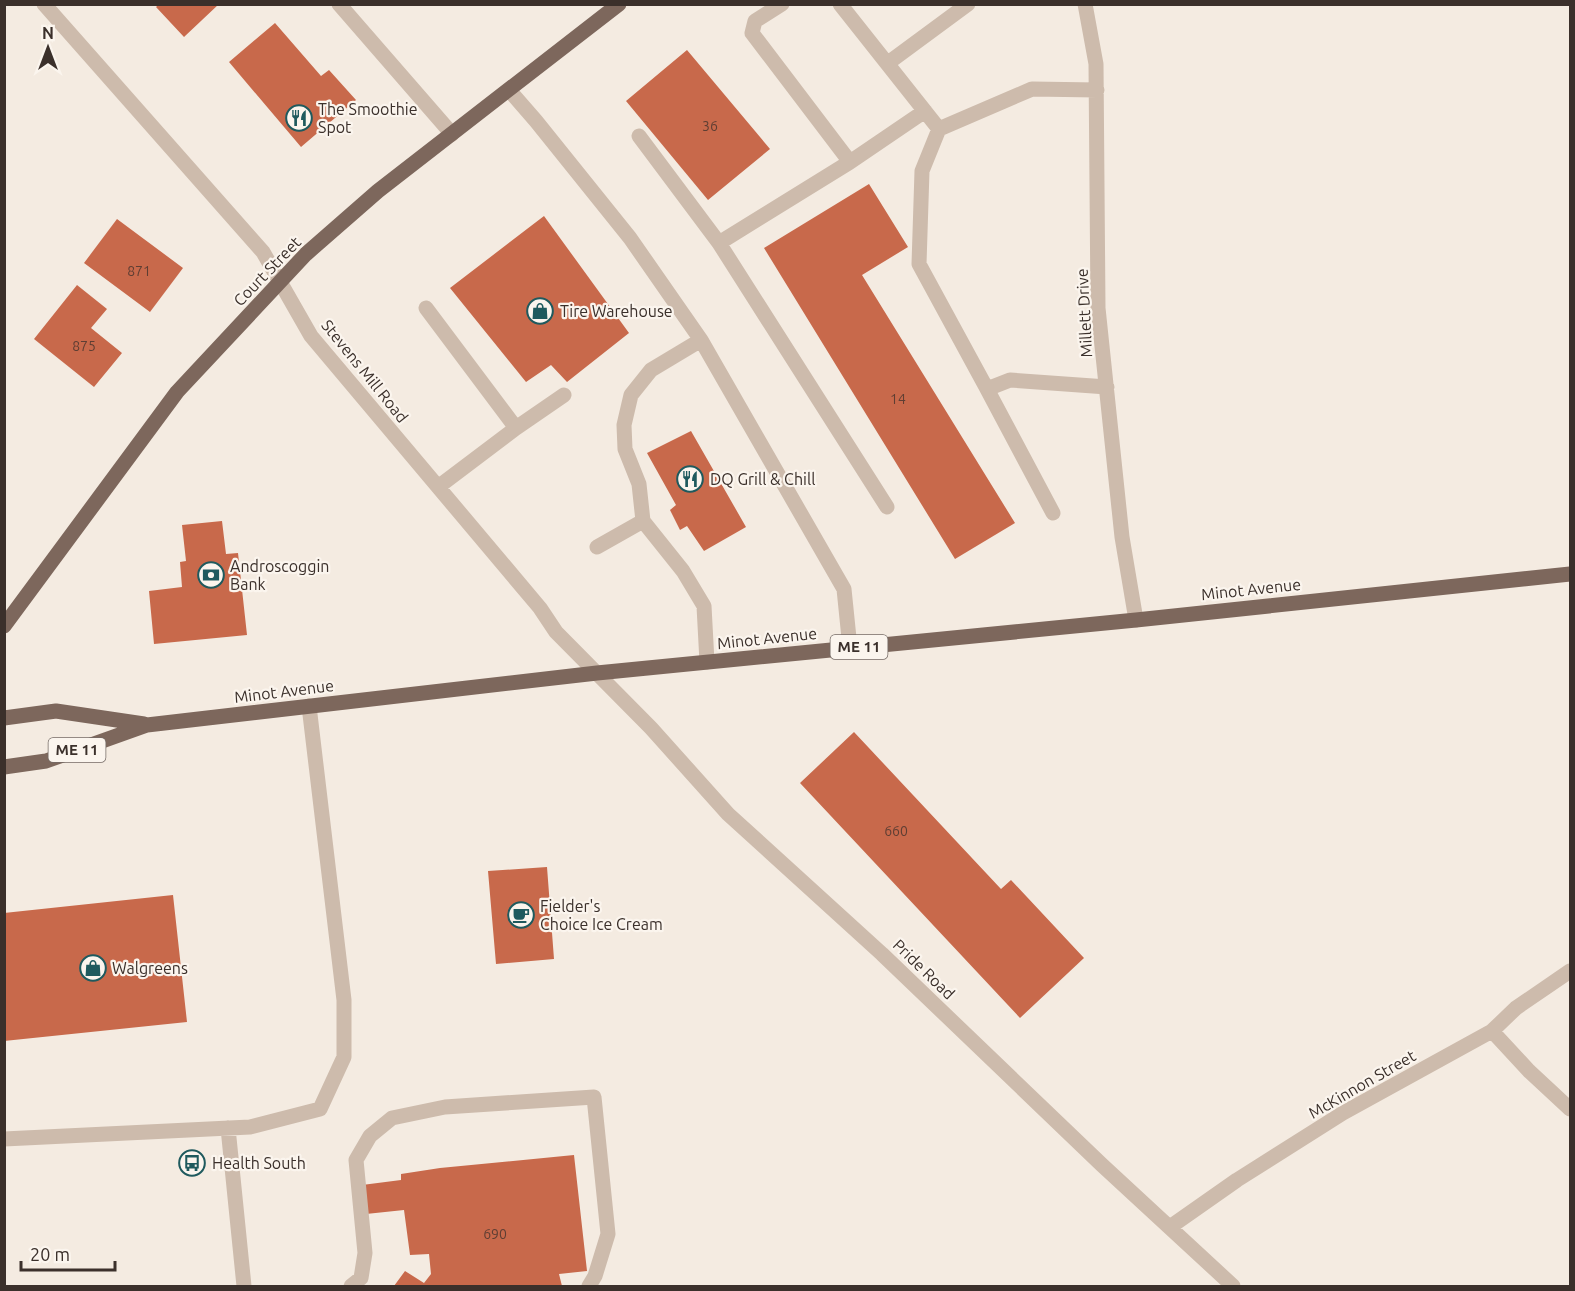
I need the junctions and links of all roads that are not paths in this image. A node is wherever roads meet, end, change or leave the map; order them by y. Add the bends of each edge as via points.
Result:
1 (44, 4) edge
2 (339, 4) edge
3 (619, 4) edge
4 (782, 4) edge
5 (840, 4) edge
6 (969, 4) edge
7 (1085, 4) edge
8 (888, 63) junction
9 (508, 90) junction
10 (1097, 90) junction
11 (924, 111) junction
12 (939, 129) junction
13 (452, 134) junction
14 (639, 136) dead end
15 (850, 162) junction
16 (719, 243) junction
17 (280, 282) junction
18 (426, 308) dead end
19 (701, 340) junction
20 (1107, 387) junction
21 (987, 389) junction
22 (564, 395) dead end
23 (516, 428) junction
24 (438, 487) junction
25 (887, 507) dead end
26 (1053, 513) dead end
27 (644, 521) junction
28 (597, 547) dead end
29 (1570, 574) edge
30 (1136, 620) junction
31 (4, 626) edge
32 (850, 648) junction
33 (707, 662) junction
34 (597, 673) junction
35 (309, 706) junction
36 (4, 718) edge
37 (147, 725) junction
38 (4, 767) edge
39 (1570, 971) edge
40 (1492, 1031) junction
41 (1570, 1109) edge
42 (228, 1128) junction
43 (4, 1139) edge
44 (1170, 1227) junction
45 (244, 1287) edge
46 (351, 1287) edge
47 (589, 1287) edge
48 (1233, 1287) edge

1 - 17 street, Stevens Mill Road via 263,252
2 - 13 street
3 - 9 main road, Court Street
4 - 15 street via 755,21 752,33
5 - 8 street
6 - 8 street
7 - 10 street, Millett Drive via 1093,39
8 - 11 street
9 - 13 main road, Court Street
9 - 19 street via 630,237
10 - 12 street via 1032,89
10 - 20 street, Millett Drive via 1098,308
11 - 12 street
11 - 15 street
12 - 21 street via 922,171 918,264
13 - 17 main road, Court Street via 378,191
14 - 16 street
15 - 16 street
16 - 25 street
17 - 24 street, Stevens Mill Road via 311,336
17 - 31 main road, Court Street via 177,392
18 - 23 street
19 - 27 street via 651,370 631,395 624,425 625,449 639,484
19 - 32 street via 844,589
20 - 21 street via 1010,380
20 - 30 street, Millett Drive via 1122,537
21 - 26 street
22 - 23 street
23 - 24 street
24 - 34 street, Stevens Mill Road via 556,632
27 - 28 street
27 - 33 street via 704,606
29 - 30 main road, Minot Avenue / ME 11
30 - 32 main road, Minot Avenue / ME 11
32 - 33 main road, Minot Avenue / ME 11
33 - 34 main road, Minot Avenue / ME 11
34 - 35 main road, Minot Avenue / ME 11
34 - 44 street, Pride Road via 728,813
35 - 37 main road, Minot Avenue / ME 11
35 - 42 street via 344,1000 344,1057 320,1109 250,1127
36 - 37 main road, Minot Avenue / ME 11 via 56,711
37 - 38 main road, Minot Avenue / ME 11 via 46,761
39 - 40 street, McKinnon Street via 1516,1008
40 - 41 street
40 - 44 street, McKinnon Street via 1343,1113
42 - 43 street
42 - 45 street
44 - 48 street, Pride Road
46 - 47 street via 361,1278 365,1253 356,1160 378,1127 392,1118 446,1107 594,1097 608,1234

